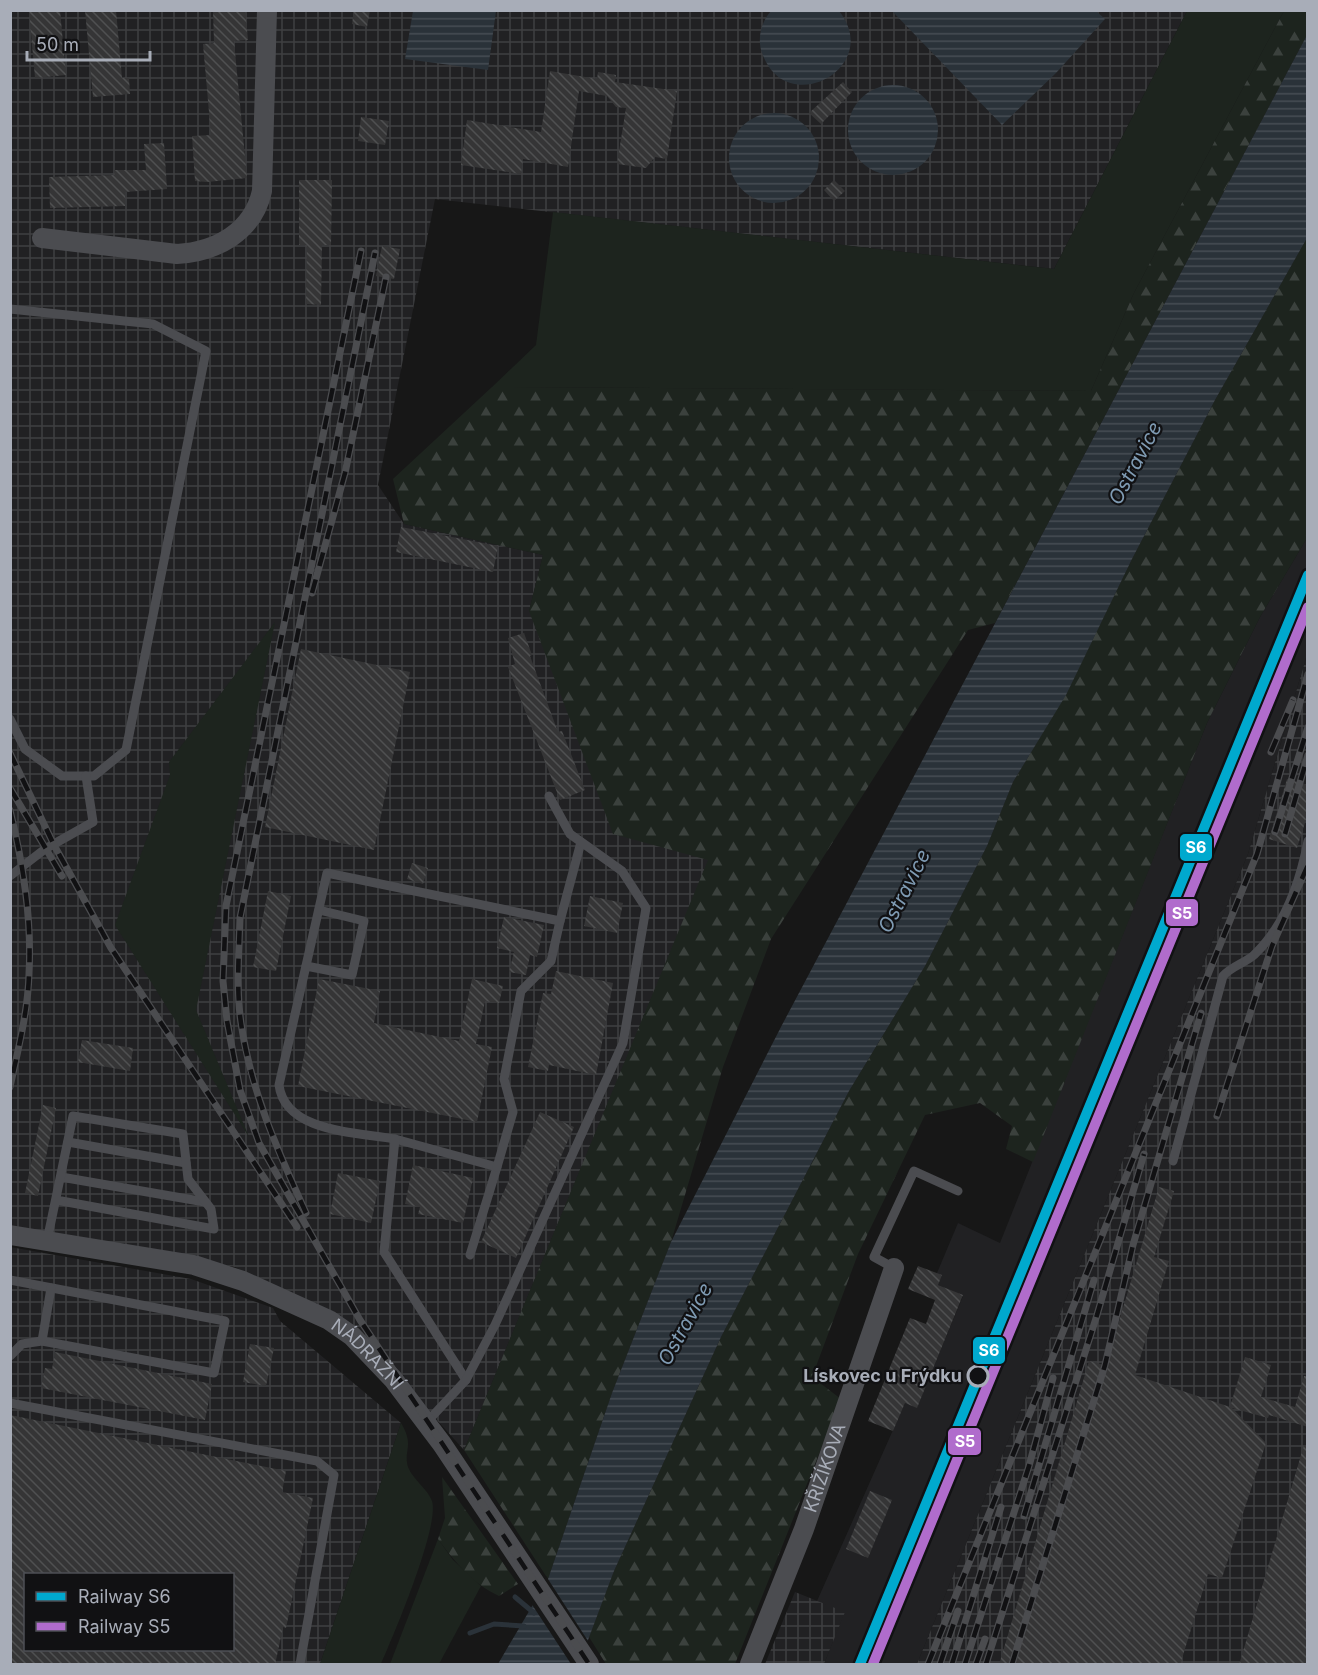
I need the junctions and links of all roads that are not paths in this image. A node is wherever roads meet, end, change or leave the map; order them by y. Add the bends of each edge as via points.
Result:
1 (267, 10) edge
2 (42, 238) dead end
3 (10, 309) edge
4 (10, 719) edge
5 (86, 776) junction
6 (549, 796) dead end
7 (1308, 841) edge
8 (581, 842) junction
9 (10, 876) edge
10 (319, 910) junction
11 (560, 921) junction
12 (306, 966) junction
13 (395, 1139) junction
14 (68, 1142) junction
15 (1173, 1161) dead end
16 (186, 1163) junction
17 (497, 1167) junction
18 (60, 1177) junction
19 (958, 1191) dead end
20 (56, 1200) junction
21 (206, 1202) junction
22 (10, 1235) edge
23 (47, 1241) junction
24 (470, 1255) dead end
25 (894, 1268) joint
26 (10, 1280) edge
27 (51, 1288) junction
28 (42, 1341) junction
29 (10, 1356) edge
30 (466, 1380) junction
31 (10, 1403) edge
32 (425, 1424) junction
33 (300, 1665) edge
34 (589, 1665) edge
35 (750, 1665) edge

1 - 2 street via 262,191 246,225 220,244 177,254
3 - 5 lane via 153,324 206,351 126,750 94,776
4 - 5 lane via 25,749 62,776
5 - 9 lane via 93,822 45,849
6 - 8 lane via 570,834
7 - 15 lane via 1301,874 1275,932 1252,956 1223,976
8 - 11 lane
8 - 30 lane via 622,871 646,908 623,1043
10 - 11 lane via 327,873
10 - 12 lane
10 - 12 lane via 364,921 362,932 352,975
11 - 17 lane via 551,961 521,991 504,1079 513,1112
12 - 13 lane via 279,1085 280,1098 294,1113 314,1124
13 - 17 lane
13 - 30 lane via 384,1252
14 - 16 lane
14 - 16 lane via 73,1116 183,1134
14 - 18 lane
16 - 21 lane via 188,1179
17 - 24 lane
18 - 20 lane
18 - 21 lane
19 - 25 lane via 914,1171 874,1257
20 - 21 lane via 214,1229
20 - 23 lane
22 - 23 street, NÁDRAŽNÍ
23 - 32 street, NÁDRAŽNÍ via 194,1265 243,1281 329,1320 372,1355
25 - 35 street, KŘIŽÍKOVA via 804,1529
26 - 27 lane
27 - 28 lane
27 - 28 lane via 225,1322 214,1373
28 - 29 lane via 22,1344
30 - 32 lane
31 - 33 lane via 317,1461 334,1475
32 - 34 street, NÁDRAŽNÍ

